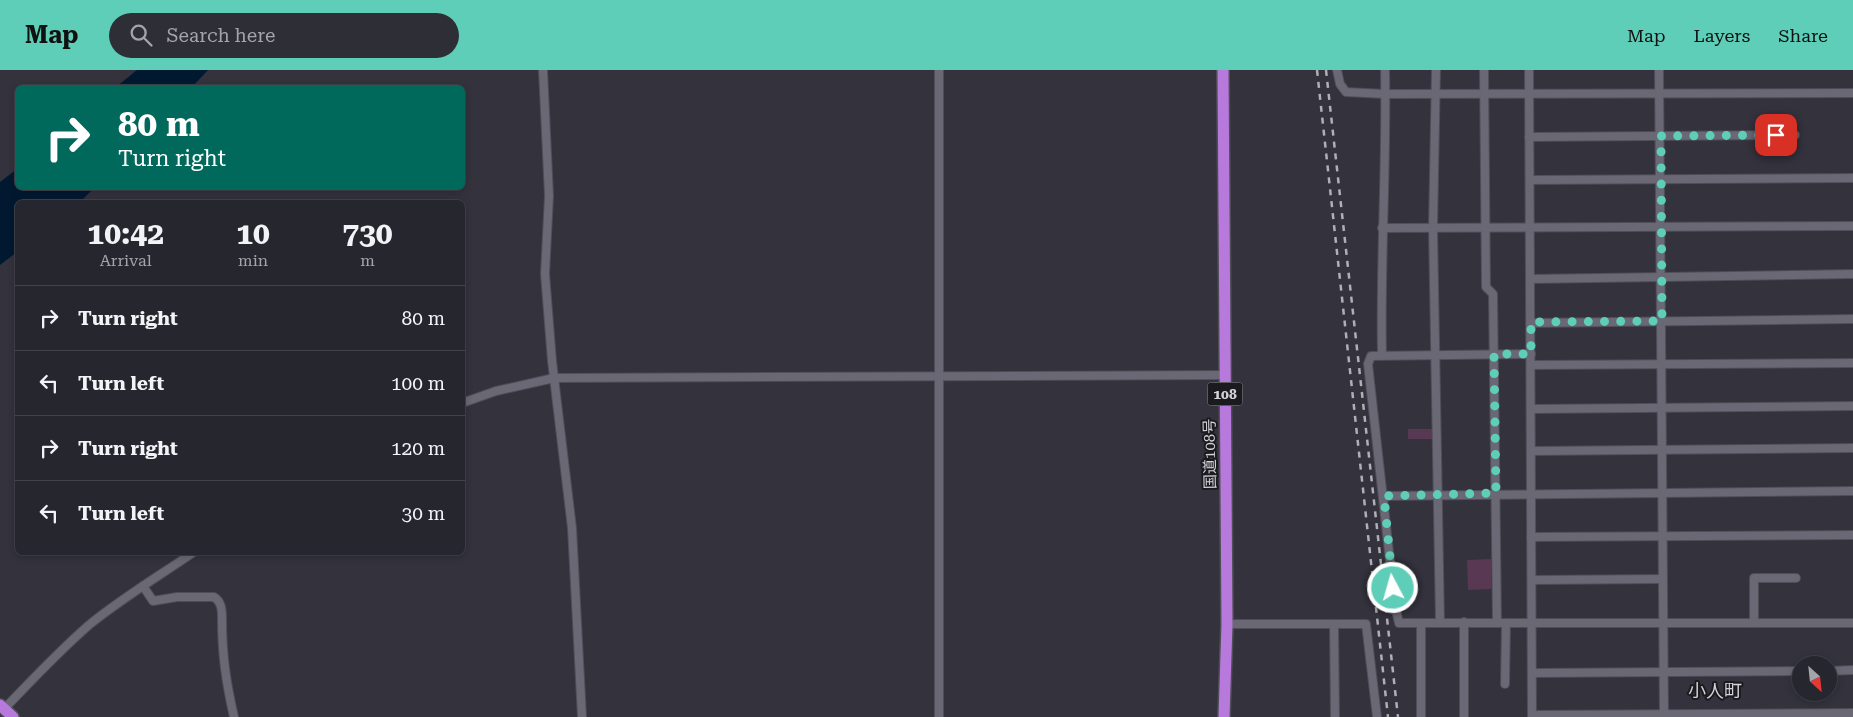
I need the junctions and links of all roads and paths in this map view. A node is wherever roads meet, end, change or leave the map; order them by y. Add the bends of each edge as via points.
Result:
1 (543, 70) edge
2 (939, 70) edge
3 (1223, 70) edge
4 (1337, 70) edge
5 (1385, 70) edge
6 (1436, 70) edge
7 (1484, 70) edge
8 (1529, 70) edge
9 (1659, 70) edge
10 (1436, 93) junction
11 (1853, 93) edge
12 (1385, 94) junction
13 (1484, 94) junction
14 (1659, 94) junction
15 (1529, 95) junction
16 (1795, 135) dead end
17 (1661, 136) junction
18 (1529, 137) junction
19 (1853, 178) edge
20 (1530, 180) junction
21 (1661, 180) junction
22 (1853, 226) edge
23 (1486, 227) junction
24 (1661, 227) junction
25 (1382, 228) junction
26 (1434, 228) junction
27 (1529, 228) junction
28 (1853, 274) edge
29 (1661, 278) junction
30 (1530, 279) junction
31 (1853, 319) edge
32 (1662, 321) junction
33 (1531, 322) junction
34 (1436, 354) junction
35 (1494, 354) junction
36 (1531, 354) junction
37 (1382, 355) junction
38 (1661, 363) junction
39 (1853, 363) edge
40 (1531, 365) junction
41 (939, 375) junction
42 (1224, 375) junction
43 (554, 378) junction
44 (465, 402) edge
45 (1853, 406) edge
46 (1662, 407) junction
47 (1531, 409) junction
48 (1853, 448) edge
49 (1662, 450) junction
50 (1532, 451) junction
51 (1853, 492) edge
52 (1496, 493) junction
53 (1663, 493) junction
54 (1531, 494) junction
55 (1439, 495) junction
56 (1384, 496) junction
57 (1853, 535) edge
58 (1663, 536) junction
59 (1531, 537) junction
60 (190, 555) edge
61 (1796, 578) dead end
62 (1663, 579) junction
63 (1532, 580) junction
64 (143, 586) junction
65 (1464, 622) junction
66 (1497, 622) junction
67 (1421, 623) junction
68 (1440, 623) junction
69 (1506, 623) junction
70 (1754, 623) junction
71 (1853, 623) edge
72 (1227, 624) junction
73 (1334, 624) junction
74 (1532, 624) junction
75 (1664, 624) junction
76 (1853, 670) edge
77 (1792, 671) edge
78 (1838, 671) edge
79 (1664, 672) junction
80 (1532, 673) junction
81 (1506, 684) dead end
82 (6, 710) edge
83 (1853, 713) edge
84 (1532, 716) edge
85 (1664, 716) edge
86 (234, 717) edge
87 (582, 717) edge
88 (940, 717) edge
89 (1224, 717) edge
90 (1335, 717) edge
91 (1377, 717) edge
92 (1421, 717) edge
93 (1464, 717) edge

1 - 43 street via 549,196 545,274
2 - 41 street
3 - 42 highway, 国道108号 / 108
4 - 12 street via 1340,84 1346,92
5 - 12 street
6 - 10 street
7 - 13 street
8 - 15 street
9 - 14 street
10 - 12 street
10 - 13 street
10 - 26 street
11 - 14 street
12 - 25 street
13 - 15 street
13 - 23 street
14 - 15 street
14 - 17 street
15 - 18 street
16 - 17 street
17 - 18 street
17 - 21 street
18 - 20 street
19 - 21 street
20 - 21 street
20 - 27 street
21 - 24 street
22 - 24 street
23 - 26 street
23 - 27 street
23 - 35 street via 1486,287 1493,294
24 - 27 street
24 - 29 street
25 - 26 street
25 - 37 street
26 - 34 street
27 - 30 street
28 - 29 street
29 - 30 street
29 - 32 street
30 - 33 street
31 - 32 street
32 - 33 street
32 - 38 street
33 - 36 street
34 - 35 street
34 - 37 street
34 - 55 street
35 - 36 street
35 - 52 street
36 - 40 street
37 - 56 street via 1372,356 1368,364
38 - 39 street
38 - 40 street
38 - 46 street
40 - 47 street
41 - 42 street
41 - 43 street
41 - 88 street
42 - 72 highway, 国道108号 / 108
43 - 44 street via 496,391
43 - 87 street via 572,528
45 - 46 street
46 - 47 street
46 - 49 street
47 - 50 street
48 - 49 street
49 - 50 street
49 - 53 street
50 - 54 street
51 - 53 street
52 - 54 street
52 - 55 street
52 - 66 street
53 - 54 street
53 - 58 street
54 - 59 street
55 - 56 street
55 - 68 street
56 - 67 street via 1399,624
57 - 58 street
58 - 59 street
58 - 62 street
59 - 63 street
60 - 64 street
61 - 70 street via 1754,578
62 - 63 street
62 - 75 street
63 - 74 street
64 - 82 street via 90,624 57,654
64 - 86 street via 152,601 177,597 214,597 218,600 222,611 222,657
65 - 66 street
65 - 68 street
65 - 93 street
66 - 69 street
67 - 68 street
67 - 92 street
69 - 74 street
69 - 81 street
70 - 71 street
70 - 75 street
72 - 73 street
72 - 89 highway, 国道108号 / 108
73 - 90 street
73 - 91 street via 1366,624
74 - 75 street
74 - 80 street
75 - 79 street
76 - 78 street
77 - 79 street
79 - 80 street
79 - 85 street
80 - 84 street
83 - 85 street
84 - 85 street

